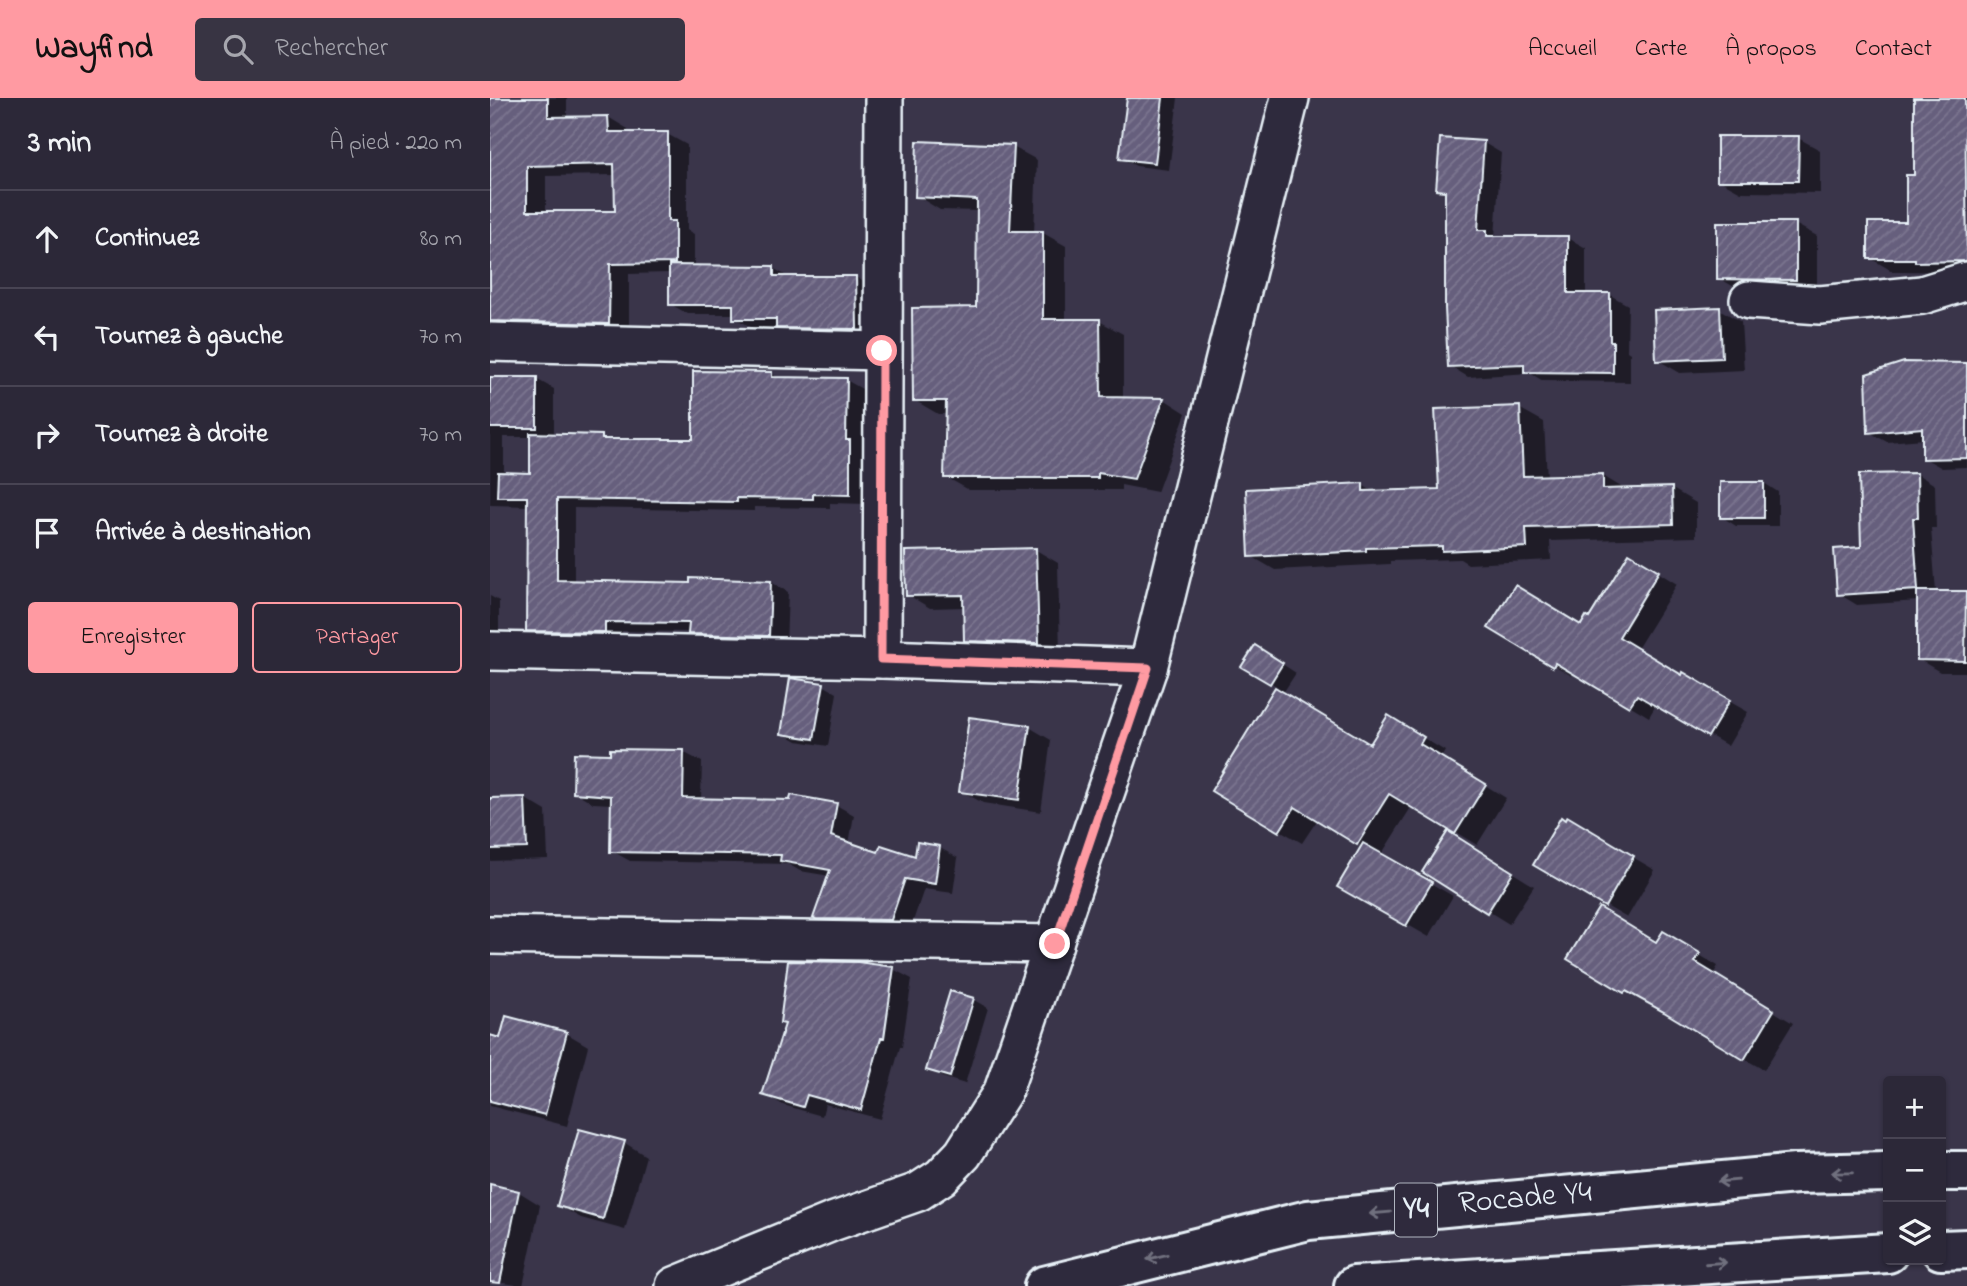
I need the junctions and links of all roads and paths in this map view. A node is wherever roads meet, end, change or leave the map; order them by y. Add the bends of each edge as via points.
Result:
1 (884, 98) edge
2 (1290, 98) edge
3 (1967, 281) edge
4 (1749, 300) dead end
5 (490, 342) edge
6 (882, 351) junction
7 (490, 651) edge
8 (881, 659) junction
9 (1148, 668) junction
10 (490, 935) edge
11 (1055, 944) junction
12 (1946, 1171) edge
13 (1967, 1171) edge
14 (1883, 1172) edge
15 (1967, 1249) edge
16 (1946, 1250) edge
17 (1883, 1253) edge
18 (675, 1286) edge
19 (1044, 1286) edge
20 (1354, 1286) edge

1 - 6 street
2 - 9 street
3 - 4 street via 1922,295 1820,306
5 - 6 street
6 - 8 street
7 - 8 street
8 - 9 street
9 - 11 street
10 - 11 street
11 - 18 street via 1003,1091 962,1154 941,1177 918,1192
12 - 13 highway
14 -> 19 highway, Rocade Y4 / Y4 via 1796,1174 1308,1220
15 - 16 highway
20 -> 17 highway, Y4

